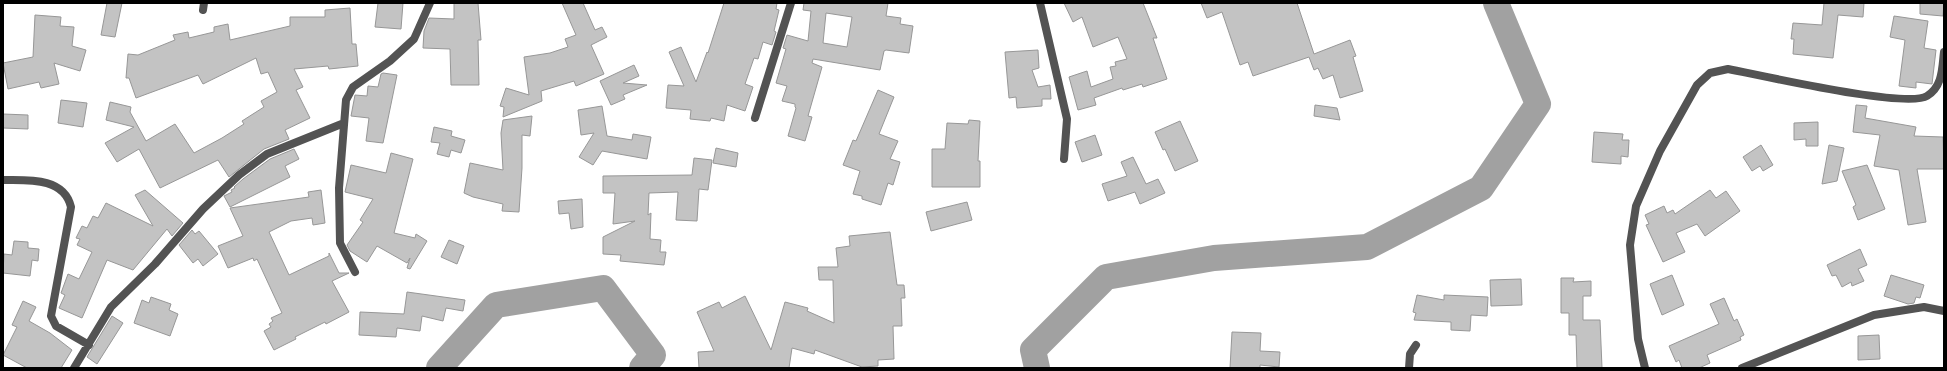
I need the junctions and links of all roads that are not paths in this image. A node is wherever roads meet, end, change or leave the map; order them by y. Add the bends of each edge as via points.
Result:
1 (430, 3) edge
2 (791, 3) edge
3 (1040, 3) edge
4 (1944, 52) edge
5 (755, 118) dead end
6 (344, 123) junction
7 (1064, 159) dead end
8 (3, 180) edge
9 (355, 272) dead end
10 (1944, 311) edge
11 (89, 345) junction
12 (1416, 345) dead end
13 (74, 368) edge
14 (1409, 368) edge
15 (1645, 368) edge
16 (1742, 368) edge

1 - 6 street via 414,39 390,61 352,87 346,100
2 - 5 street
3 - 7 street via 1067,119
4 - 15 street via 1941,78 1930,94 1916,99 1855,94 1728,69 1710,73 1697,85 1660,150 1636,206 1630,245 1638,339
6 - 9 street via 339,188 340,243
6 - 11 street via 267,154 239,175 203,209 155,264 111,307
8 - 11 street via 51,184 65,192 69,199 71,207 51,316 56,326
10 - 16 street via 1924,307 1874,315
11 - 13 street
12 - 14 street via 1410,354

